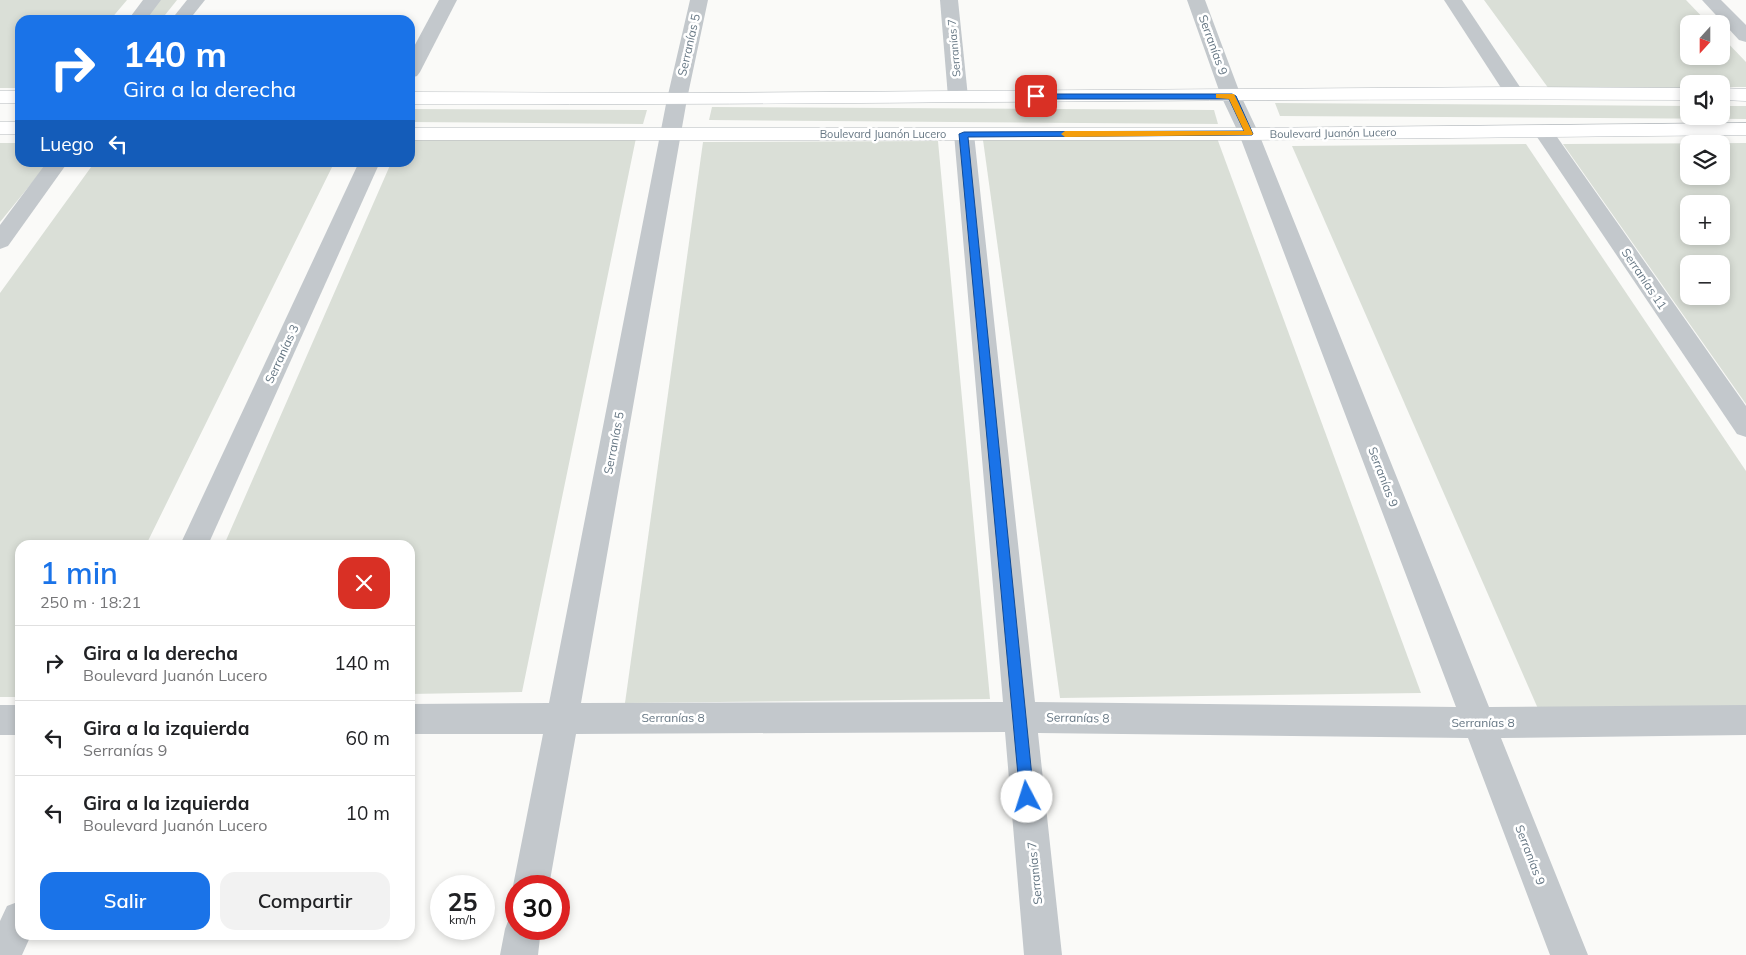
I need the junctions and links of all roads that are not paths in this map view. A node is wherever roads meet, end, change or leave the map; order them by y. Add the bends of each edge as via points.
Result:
1 (152, 0) edge
2 (196, 0) edge
3 (448, 0) edge
4 (699, 0) edge
5 (949, 0) edge
6 (1196, 0) edge
7 (1453, 0) edge
8 (1711, 0) edge
9 (140, 15) edge
10 (184, 15) edge
11 (1746, 36) edge
12 (415, 63) edge
13 (1514, 93) junction
14 (1680, 94) edge
15 (1730, 94) edge
16 (1746, 94) edge
17 (0, 96) edge
18 (958, 96) junction
19 (1232, 96) junction
20 (15, 97) edge
21 (415, 98) edge
22 (677, 99) junction
23 (0, 128) edge
24 (15, 128) edge
25 (1746, 129) edge
26 (1543, 130) junction
27 (672, 132) junction
28 (415, 134) edge
29 (964, 134) junction
30 (1249, 134) junction
31 (54, 167) edge
32 (368, 167) edge
33 (0, 241) edge
34 (1746, 427) edge
35 (196, 540) edge
36 (1020, 717) junction
37 (562, 718) junction
38 (415, 719) edge
39 (0, 720) edge
40 (15, 720) edge
41 (1746, 720) edge
42 (1480, 723) junction
43 (533, 875) edge
44 (15, 930) edge
45 (521, 940) edge
46 (3, 955) edge
47 (518, 955) edge
48 (1043, 955) edge
49 (1569, 955) edge

1 - 9 street
2 - 10 street
3 - 12 street
4 - 22 street, Serranías 5
5 - 18 street, Serranías 7
6 - 19 street, Serranías 9
7 - 13 street
8 - 11 street
13 - 14 main road
13 - 19 main road
15 - 16 main road
17 - 20 main road
18 - 19 main road
18 - 22 main road
19 - 30 street, Serranías 9
21 - 22 main road
22 - 27 street, Serranías 5
23 - 24 main road
25 - 26 main road, Boulevard Juanón Lucero
26 - 30 main road, Boulevard Juanón Lucero
26 - 34 street, Serranías 11
27 - 28 main road, Boulevard Juanón Lucero
27 - 29 main road, Boulevard Juanón Lucero
27 - 37 street, Serranías 5
29 - 30 main road, Boulevard Juanón Lucero
29 - 36 street, Serranías 7
30 - 42 street, Serranías 9
31 - 33 street
32 - 35 street, Serranías 3
36 - 37 street, Serranías 8
36 - 42 street, Serranías 8
36 - 48 street, Serranías 7
37 - 38 street, Serranías 8
37 - 43 street, Serranías 5
39 - 40 street
41 - 42 street, Serranías 8
42 - 49 street, Serranías 9
44 - 46 street
45 - 47 street

